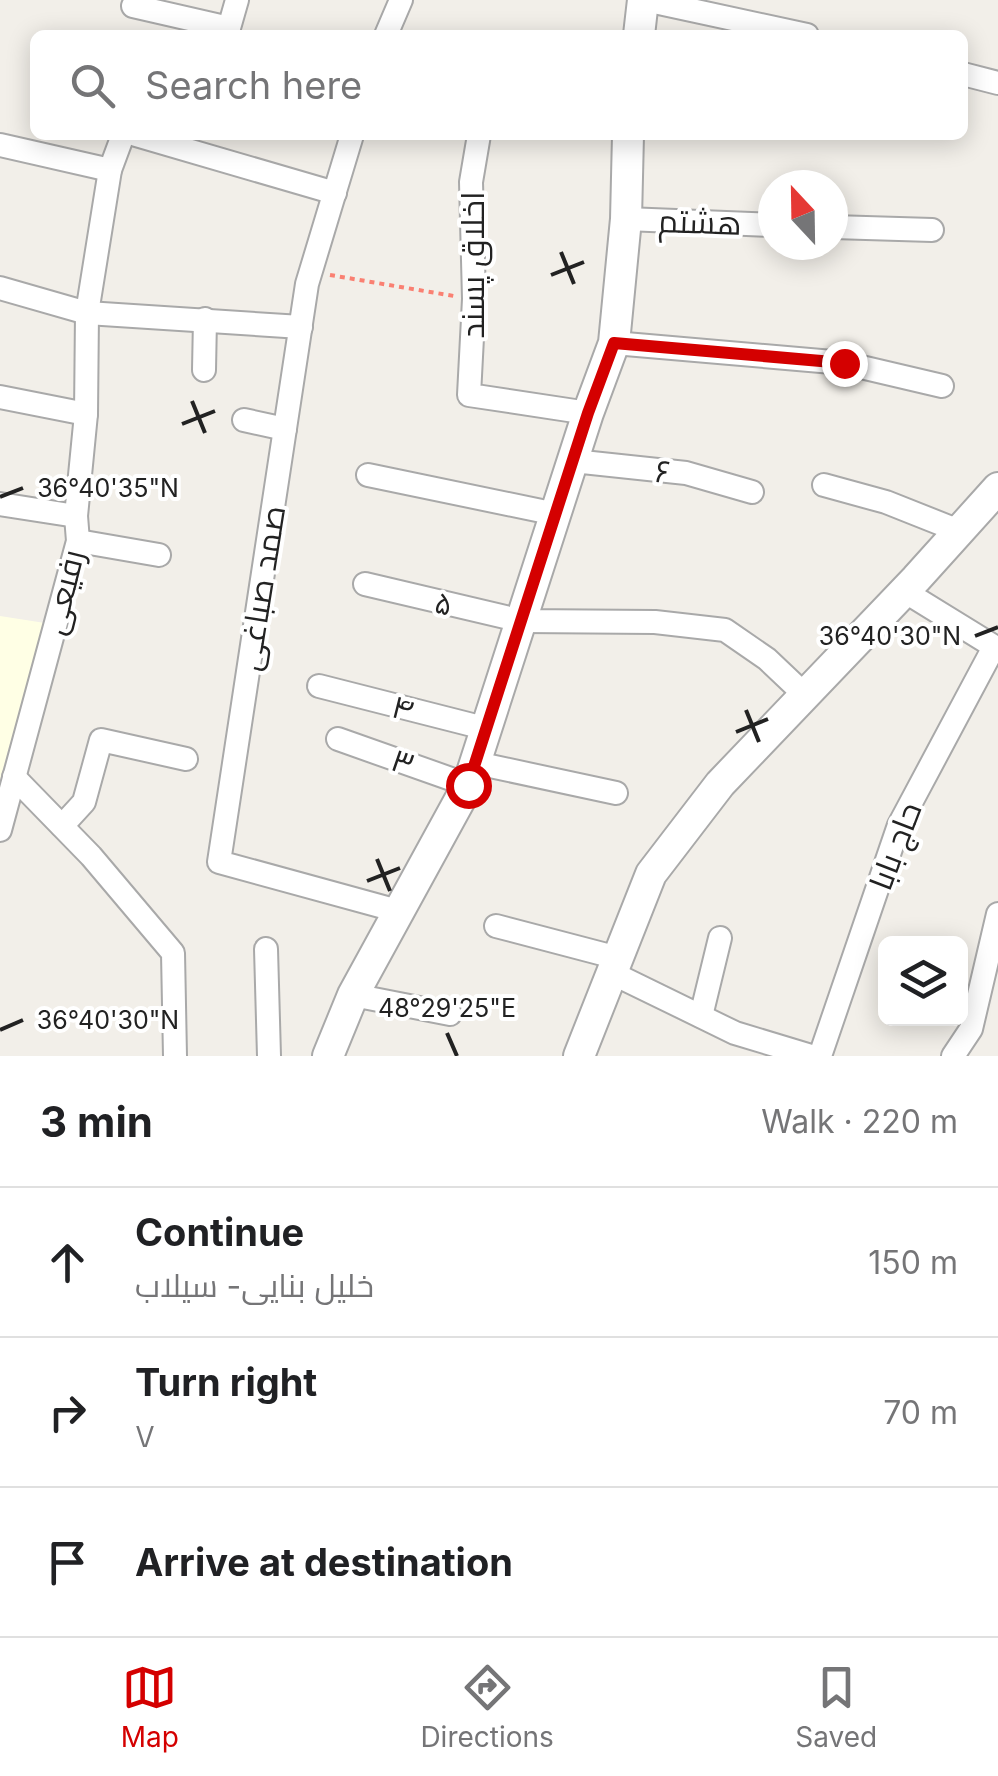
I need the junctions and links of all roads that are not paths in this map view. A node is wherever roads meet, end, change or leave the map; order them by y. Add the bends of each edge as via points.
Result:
1 (237, 0) edge
2 (401, 0) edge
3 (644, 0) edge
4 (132, 6) dead end
5 (221, 30) edge
6 (229, 30) edge
7 (388, 30) edge
8 (640, 30) edge
9 (784, 30) edge
10 (968, 75) edge
11 (998, 83) edge
12 (121, 140) edge
13 (169, 140) edge
14 (351, 140) edge
15 (478, 140) edge
16 (628, 140) edge
17 (195, 144) edge
18 (0, 145) edge
19 (110, 170) junction
20 (335, 193) junction
21 (626, 219) junction
22 (758, 223) edge
23 (848, 227) edge
24 (932, 230) dead end
25 (0, 288) edge
26 (87, 312) junction
27 (205, 320) junction
28 (300, 327) junction
29 (614, 343) junction
30 (204, 370) dead end
31 (942, 386) dead end
32 (0, 398) edge
33 (588, 413) junction
34 (86, 414) junction
35 (244, 420) dead end
36 (285, 429) junction
37 (573, 461) junction
38 (368, 475) dead end
39 (824, 486) dead end
40 (752, 492) dead end
41 (996, 493) edge
42 (0, 504) edge
43 (556, 514) junction
44 (76, 516) junction
45 (959, 531) junction
46 (78, 541) junction
47 (159, 556) dead end
48 (365, 584) dead end
49 (904, 591) junction
50 (522, 622) junction
51 (996, 648) edge
52 (319, 686) dead end
53 (805, 695) junction
54 (488, 729) junction
55 (338, 739) dead end
56 (186, 758) dead end
57 (472, 774) junction
58 (14, 777) junction
59 (616, 793) dead end
60 (62, 826) junction
61 (0, 830) edge
62 (398, 911) junction
63 (998, 914) edge
64 (496, 926) dead end
65 (720, 938) dead end
66 (266, 948) dead end
67 (615, 965) junction
68 (353, 995) junction
69 (450, 1014) dead end
70 (701, 1016) junction
71 (776, 1051) edge
72 (176, 1056) edge
73 (269, 1056) edge
74 (328, 1056) edge
75 (580, 1056) edge
76 (811, 1056) edge
77 (820, 1056) edge
78 (953, 1056) edge

1 - 6 street
2 - 7 street
3 - 8 street
3 - 9 street
4 - 5 street
10 - 11 street
12 - 19 street, رفیعی
13 - 17 street
14 - 20 street, صمد صباغی
15 - 33 street, اخلاق پسند via 471,182 470,395
16 - 21 street
17 - 20 street
18 - 19 street
19 - 26 street, رفیعی
20 - 28 street, صمد صباغی
21 - 22 street, هشتم
21 - 29 street
23 - 24 street
25 - 26 street
26 - 27 street
26 - 34 street, رفیعی
27 - 28 street
27 - 30 street
28 - 36 street, صمد صباغی
29 - 31 street via 844,363
29 - 33 street
32 - 34 street
33 - 37 street
34 - 44 street, رفیعی
35 - 36 street
36 - 62 street, صمد صباغی via 219,862
37 - 40 street, ۶ via 686,474
37 - 43 street
38 - 43 street
39 - 45 street
41 - 45 street
42 - 44 street
43 - 50 street
44 - 46 street, رفیعی
45 - 49 street
46 - 47 street
46 - 58 street, رفیعی
48 - 50 street, ۵
49 - 51 street
49 - 53 street
50 - 53 street, ۵ via 655,622 725,630
50 - 54 street
51 - 77 street, حاج بابا via 899,825
52 - 54 street, ۴
53 - 67 street via 720,784 651,874
54 - 57 street
55 - 57 street, ۳
56 - 60 street via 101,740 84,802
57 - 59 street, ۳
57 - 62 street
58 - 60 street
58 - 61 street, رفیعی
60 - 72 street via 173,953
62 - 68 street
63 - 78 street via 970,1028
64 - 67 street
65 - 70 street
66 - 73 street
67 - 70 street
67 - 75 street
68 - 69 street
68 - 74 street
70 - 71 street
71 - 76 street

